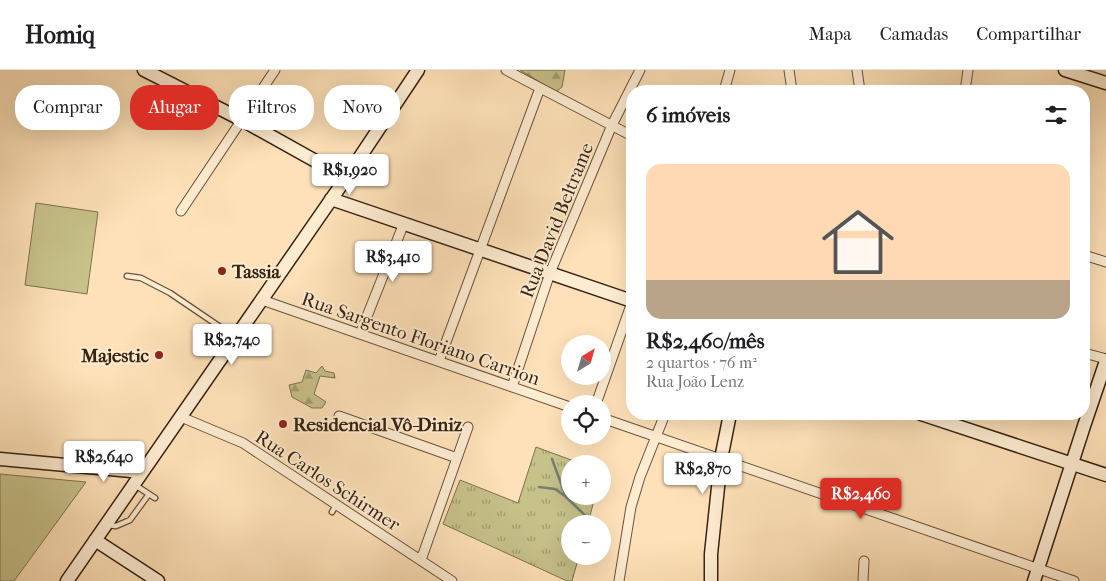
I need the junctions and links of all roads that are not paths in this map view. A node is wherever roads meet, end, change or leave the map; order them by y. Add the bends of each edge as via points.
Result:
1 (144, 70) edge
2 (275, 70) edge
3 (418, 70) edge
4 (506, 70) edge
5 (640, 70) edge
6 (730, 70) edge
7 (789, 70) edge
8 (857, 70) edge
9 (968, 70) edge
10 (1065, 70) edge
11 (1106, 82) edge
12 (265, 85) edge
13 (632, 85) edge
14 (726, 85) edge
15 (791, 85) edge
16 (859, 85) edge
17 (966, 85) edge
18 (540, 88) junction
19 (626, 98) edge
20 (229, 113) edge
21 (612, 125) junction
22 (235, 130) edge
23 (260, 130) edge
24 (626, 133) edge
25 (346, 178) junction
26 (331, 199) junction
27 (180, 211) dead end
28 (404, 224) junction
29 (480, 249) junction
30 (1090, 257) edge
31 (1106, 262) edge
32 (550, 273) junction
33 (126, 276) dead end
34 (262, 300) junction
35 (626, 300) edge
36 (626, 319) edge
37 (360, 334) junction
38 (236, 337) junction
39 (1090, 355) edge
40 (1106, 360) edge
41 (439, 362) junction
42 (512, 387) junction
43 (599, 395) edge
44 (561, 404) edge
45 (1090, 409) edge
46 (339, 416) dead end
47 (180, 417) junction
48 (663, 420) edge
49 (729, 420) edge
50 (939, 420) edge
51 (1086, 420) edge
52 (611, 421) edge
53 (468, 427) dead end
54 (656, 437) junction
55 (457, 458) junction
56 (0, 459) edge
57 (721, 459) junction
58 (1072, 464) junction
59 (142, 472) junction
60 (1106, 475) edge
61 (134, 484) junction
62 (149, 494) junction
63 (155, 498) dead end
64 (106, 524) junction
65 (95, 540) junction
66 (421, 560) junction
67 (864, 561) dead end
68 (1036, 575) edge
69 (67, 581) edge
70 (158, 581) edge
71 (452, 581) edge
72 (619, 581) edge
73 (711, 581) edge
74 (863, 581) edge
75 (1074, 581) edge

1 - 20 street
2 - 12 street
3 - 25 street
4 - 18 street
5 - 13 street, Rua David Beltrame
6 - 14 street
7 - 15 street
8 - 16 street
9 - 17 street
10 - 11 street
18 - 21 street
18 - 29 street
19 - 21 street, Rua David Beltrame
21 - 24 street
21 - 32 street, Rua David Beltrame
22 - 27 street
23 - 25 street
25 - 26 street
26 - 28 street
26 - 34 street
28 - 29 street
28 - 37 street
29 - 32 street
29 - 41 street
30 - 31 street
32 - 35 street
32 - 42 street, Rua David Beltrame
33 - 38 lane via 141,278 170,293
34 - 37 street, Rua Sargento Floriano Carrion
34 - 38 street
36 - 43 street
37 - 41 street, Rua Sargento Floriano Carrion
38 - 47 street
39 - 40 street
40 - 45 street
41 - 42 street, Rua Sargento Floriano Carrion
42 - 44 street, Rua Sargento Floriano Carrion
46 - 55 street
47 - 59 street
47 - 66 street, Rua Carlos Schirmer via 243,444 334,508
48 - 54 street
49 - 57 street
50 - 58 street
51 - 58 street
52 - 54 street
53 - 55 street
54 - 57 street
54 - 72 street via 631,507
55 - 66 street
56 - 59 street
57 - 68 street
57 - 73 street
58 - 60 street
58 - 68 street
59 - 61 street
61 - 62 lane
61 - 64 street
62 - 63 lane
62 - 64 lane via 130,520 116,526
64 - 65 street
65 - 69 street
65 - 70 street
66 - 71 street, Rua Carlos Schirmer
67 - 74 street
68 - 75 street

